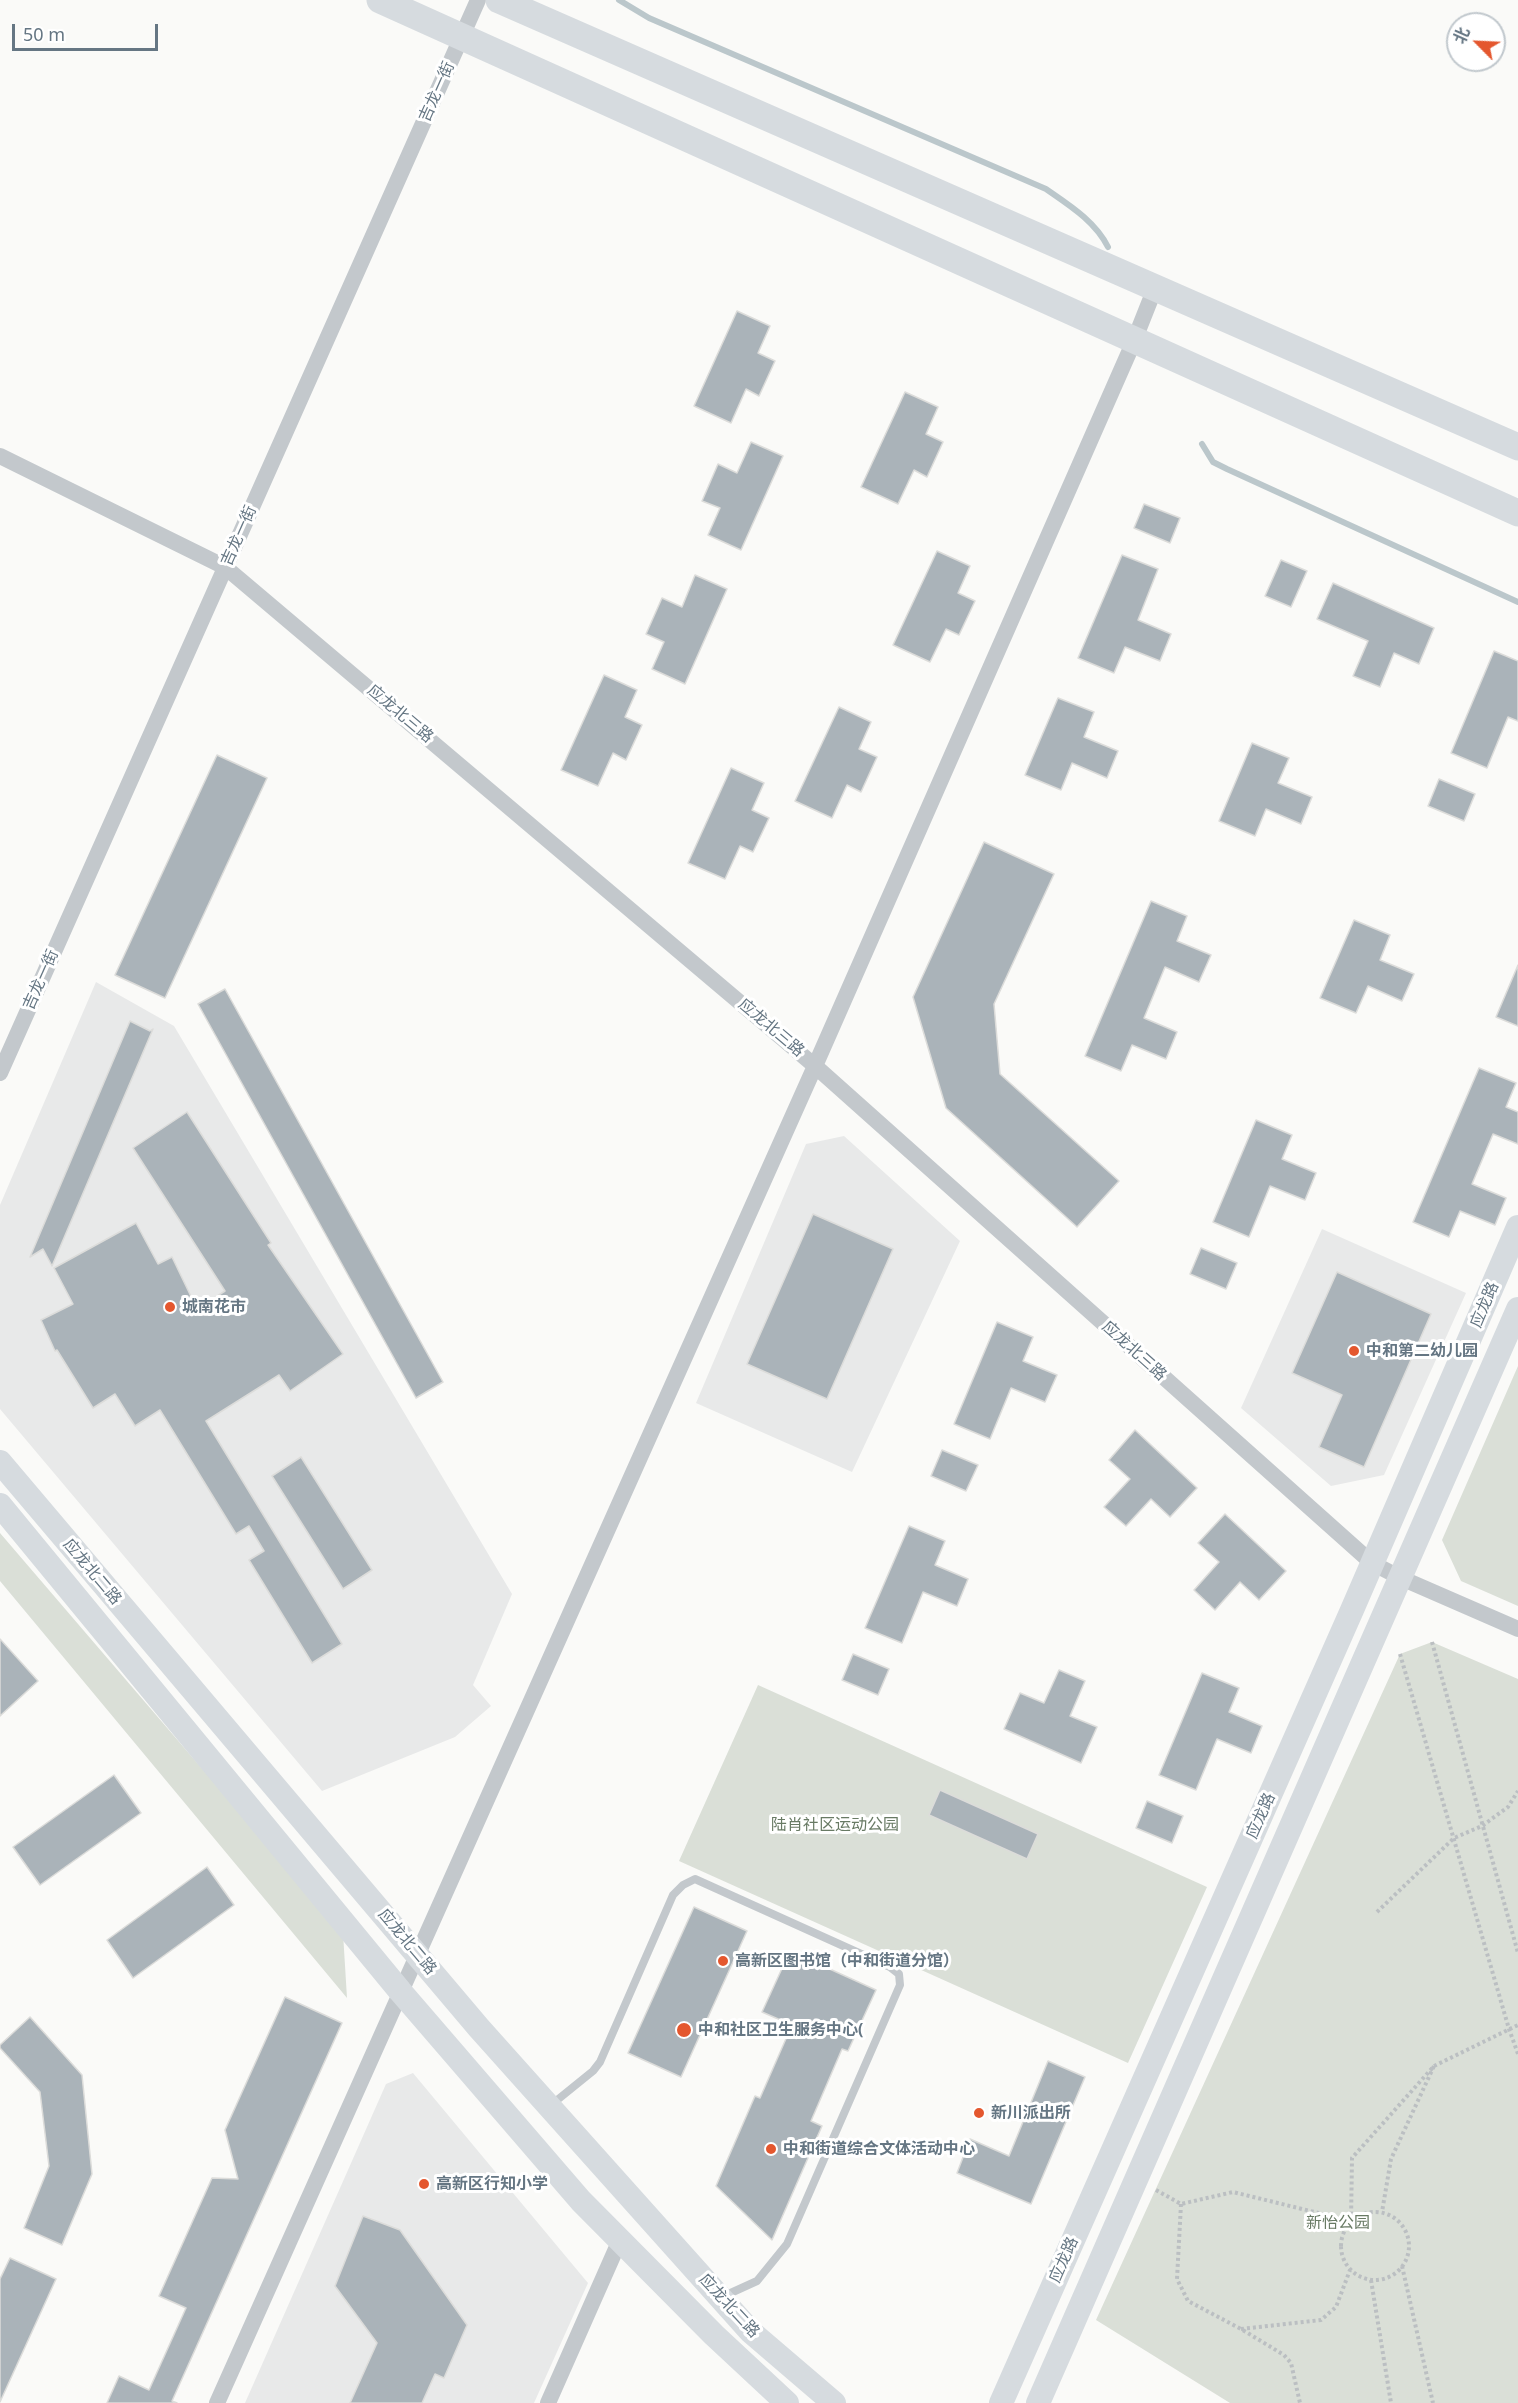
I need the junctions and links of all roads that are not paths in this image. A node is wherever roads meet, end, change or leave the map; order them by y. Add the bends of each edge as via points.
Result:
1 (380, 0) edge
2 (478, 0) edge
3 (499, 0) edge
4 (461, 38) junction
5 (1155, 288) junction
6 (1134, 341) junction
7 (1518, 447) edge
8 (0, 456) edge
9 (1518, 513) edge
10 (225, 567) junction
11 (815, 1066) junction
12 (0, 1072) edge
13 (1518, 1227) edge
14 (1518, 1310) edge
15 (0, 1462) edge
16 (0, 1504) edge
17 (1372, 1563) junction
18 (1401, 1578) junction
19 (1518, 1629) edge
20 (417, 1954) junction
21 (400, 1991) junction
22 (549, 2106) junction
23 (620, 2240) junction
24 (720, 2297) junction
25 (217, 2403) edge
26 (548, 2403) edge
27 (787, 2403) edge
28 (834, 2403) edge
29 (1001, 2403) edge
30 (1038, 2403) edge

1 - 4 main road
2 - 4 street, 吉龙一街
3 - 5 main road
4 - 6 main road
4 - 10 street, 吉龙一街
5 - 6 street
5 - 7 main road
6 - 9 main road
6 - 11 street
8 - 10 street, 应龙北三路
10 - 11 street, 应龙北三路
10 - 12 street, 吉龙一街
11 - 17 street, 应龙北三路
11 - 20 street
13 - 17 street, 应龙路
14 - 18 street, 应龙路
15 - 20 street, 应龙北二路
16 - 21 street, 应龙北二路
17 - 18 street, 应龙北三路
17 - 29 street, 应龙路
18 - 19 street, 应龙北三路
18 - 30 street, 应龙路
20 - 21 street
20 - 22 street, 应龙北二路
21 - 23 street, 应龙北二路 via 581,2201
21 - 25 street
22 - 24 street, 应龙北二路
22 - 24 lane via 600,2062 673,1896 694,1880 899,1974 900,1984 787,2244 757,2281
23 - 26 street
23 - 27 street, 应龙北二路
24 - 28 street, 应龙北二路 via 751,2332

